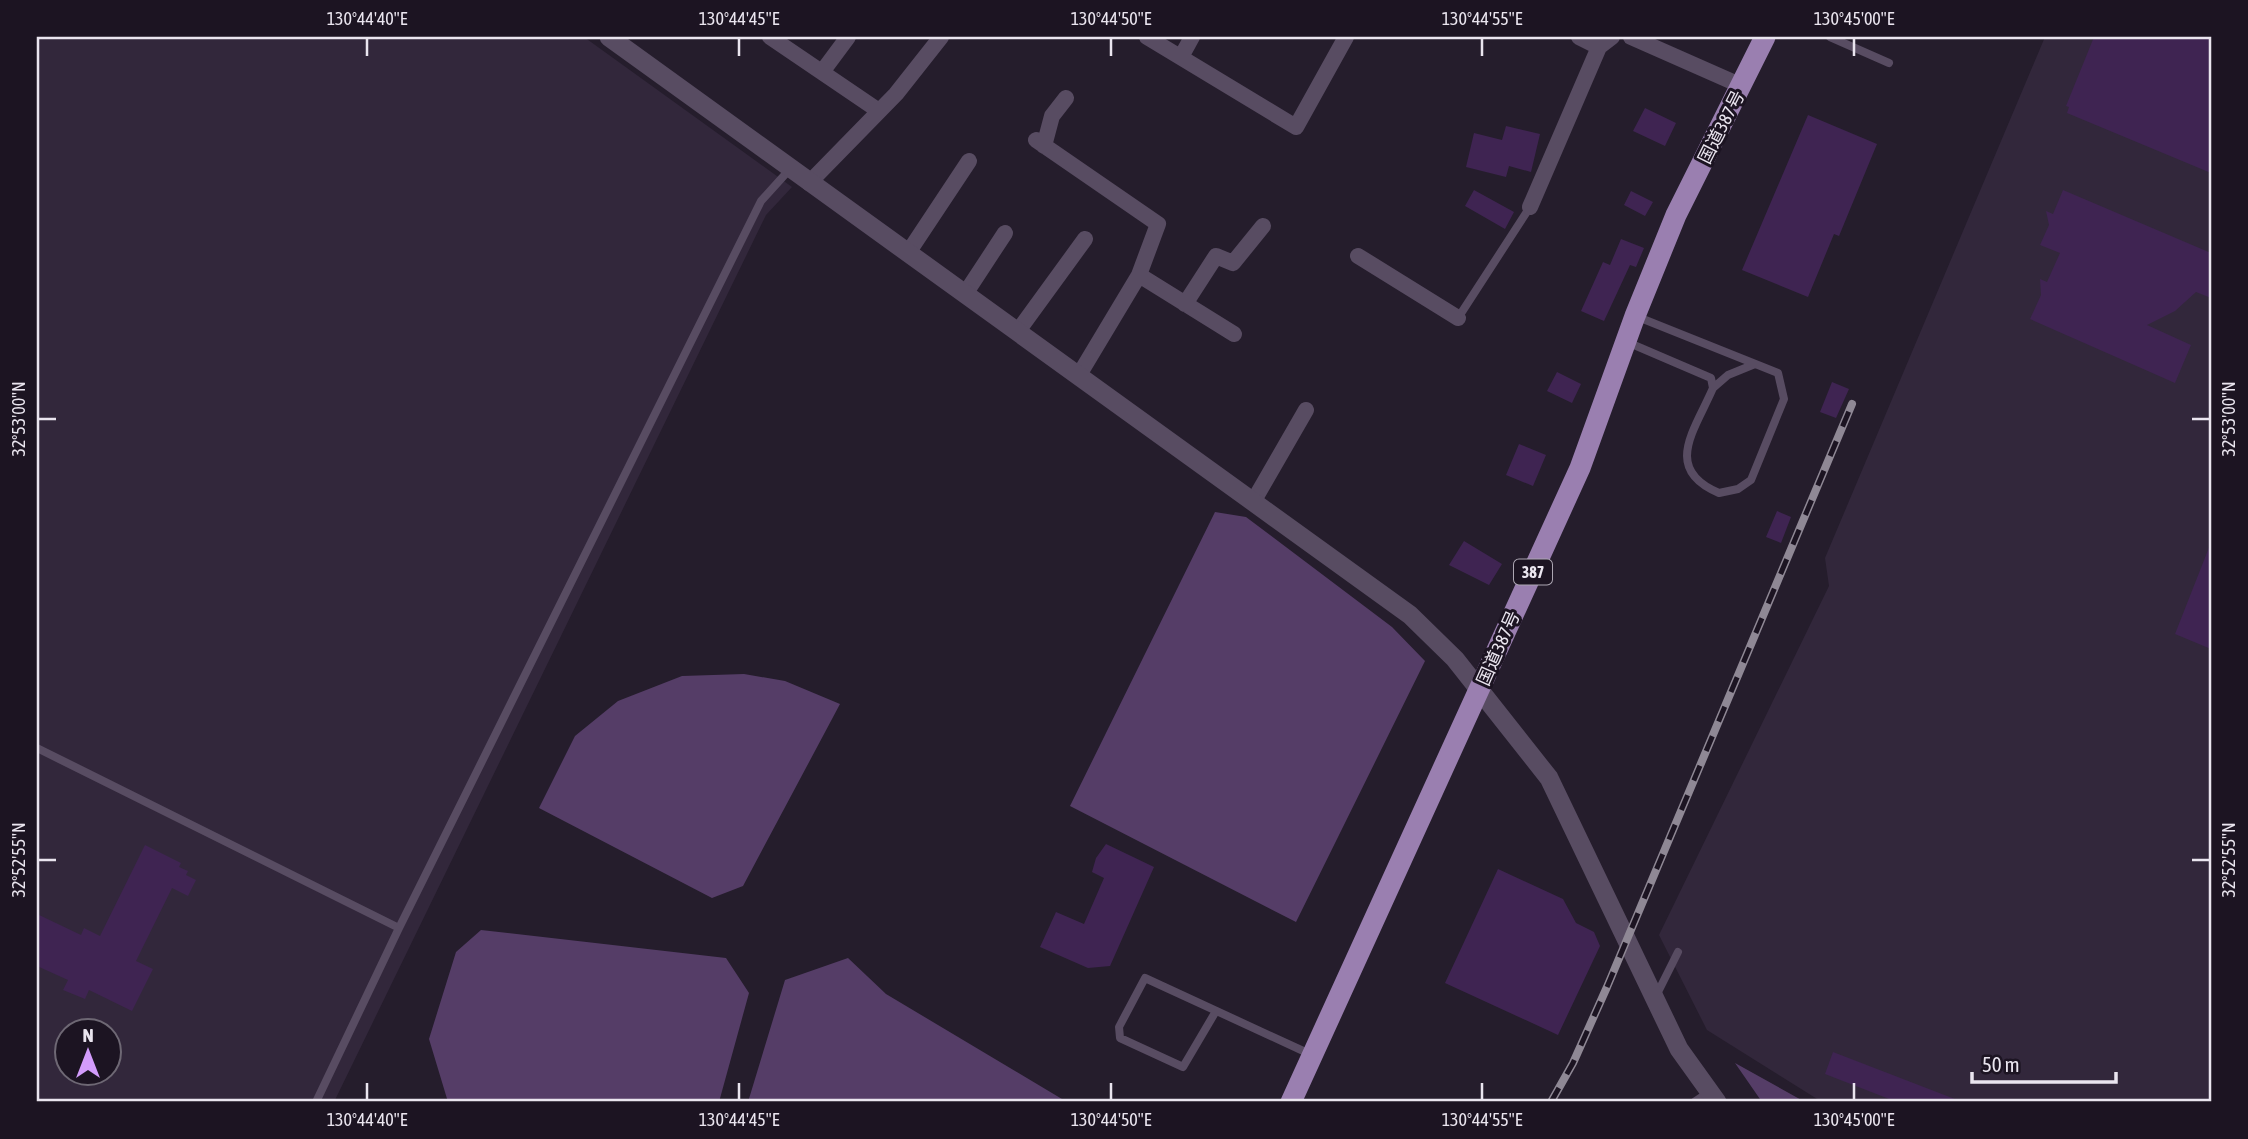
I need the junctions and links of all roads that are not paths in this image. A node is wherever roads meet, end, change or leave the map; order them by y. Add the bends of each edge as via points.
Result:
1 (609, 37) edge
2 (769, 37) edge
3 (848, 37) edge
4 (941, 37) edge
5 (1147, 37) edge
6 (1192, 37) edge
7 (1346, 37) edge
8 (1579, 37) edge
9 (1631, 37) edge
10 (1765, 37) edge
11 (1830, 37) edge
12 (1606, 42) edge
13 (1181, 57) junction
14 (1889, 63) dead end
15 (822, 72) junction
16 (1742, 86) junction
17 (1066, 98) dead end
18 (879, 111) junction
19 (969, 161) dead end
20 (790, 169) junction
21 (809, 183) junction
22 (1530, 207) joint
23 (1263, 226) dead end
24 (1005, 233) dead end
25 (1085, 239) dead end
26 (908, 253) junction
27 (1358, 256) dead end
28 (1139, 275) junction
29 (965, 294) junction
30 (1185, 304) junction
31 (1635, 316) junction
32 (1458, 318) joint
33 (1018, 331) junction
34 (1234, 334) dead end
35 (1626, 341) junction
36 (1755, 364) junction
37 (1079, 375) junction
38 (1713, 388) junction
39 (1306, 410) dead end
40 (1253, 502) junction
41 (1479, 690) junction
42 (37, 748) edge
43 (399, 928) junction
44 (1678, 952) dead end
45 (1655, 998) junction
46 (1216, 1011) junction
47 (1314, 1056) junction
48 (1707, 1099) edge
49 (316, 1102) edge
50 (1290, 1102) edge

1 - 20 street
2 - 15 street
3 - 15 street
4 - 18 street
5 - 13 street
6 - 13 street
7 - 13 street via 1296,127
8 - 12 street
9 - 16 street
10 - 16 highway, 国道387号 / 387
11 - 14 lane
12 - 22 street
15 - 18 street
16 - 31 highway, 国道387号 / 387 via 1676,215
17 - 28 street via 1040,143 1158,224
18 - 21 street
19 - 26 street
20 - 21 street
20 - 43 lane via 761,201
21 - 26 street
22 - 32 lane
23 - 30 street via 1233,263 1216,256
24 - 29 street
25 - 33 street
26 - 29 street
27 - 32 street
28 - 30 street
28 - 37 street
29 - 33 street
30 - 34 street
31 - 35 highway, 国道387号 / 387
31 - 36 lane
33 - 37 street
35 - 38 lane via 1702,372
35 - 41 highway, 国道387号 / 387 via 1580,468
36 - 38 lane via 1728,375
36 - 38 lane via 1778,373 1784,399 1751,480 1719,493 1696,481 1687,470 1686,450
37 - 40 street
39 - 40 street
40 - 41 street via 1410,615
41 - 45 street via 1549,778
41 - 47 highway, 国道387号 / 387
42 - 43 lane
43 - 49 lane
44 - 45 lane
45 - 48 street
46 - 46 lane via 1183,1067 1120,1038 1119,1027 1145,978
46 - 47 lane
47 - 50 highway, 国道387号 / 387

